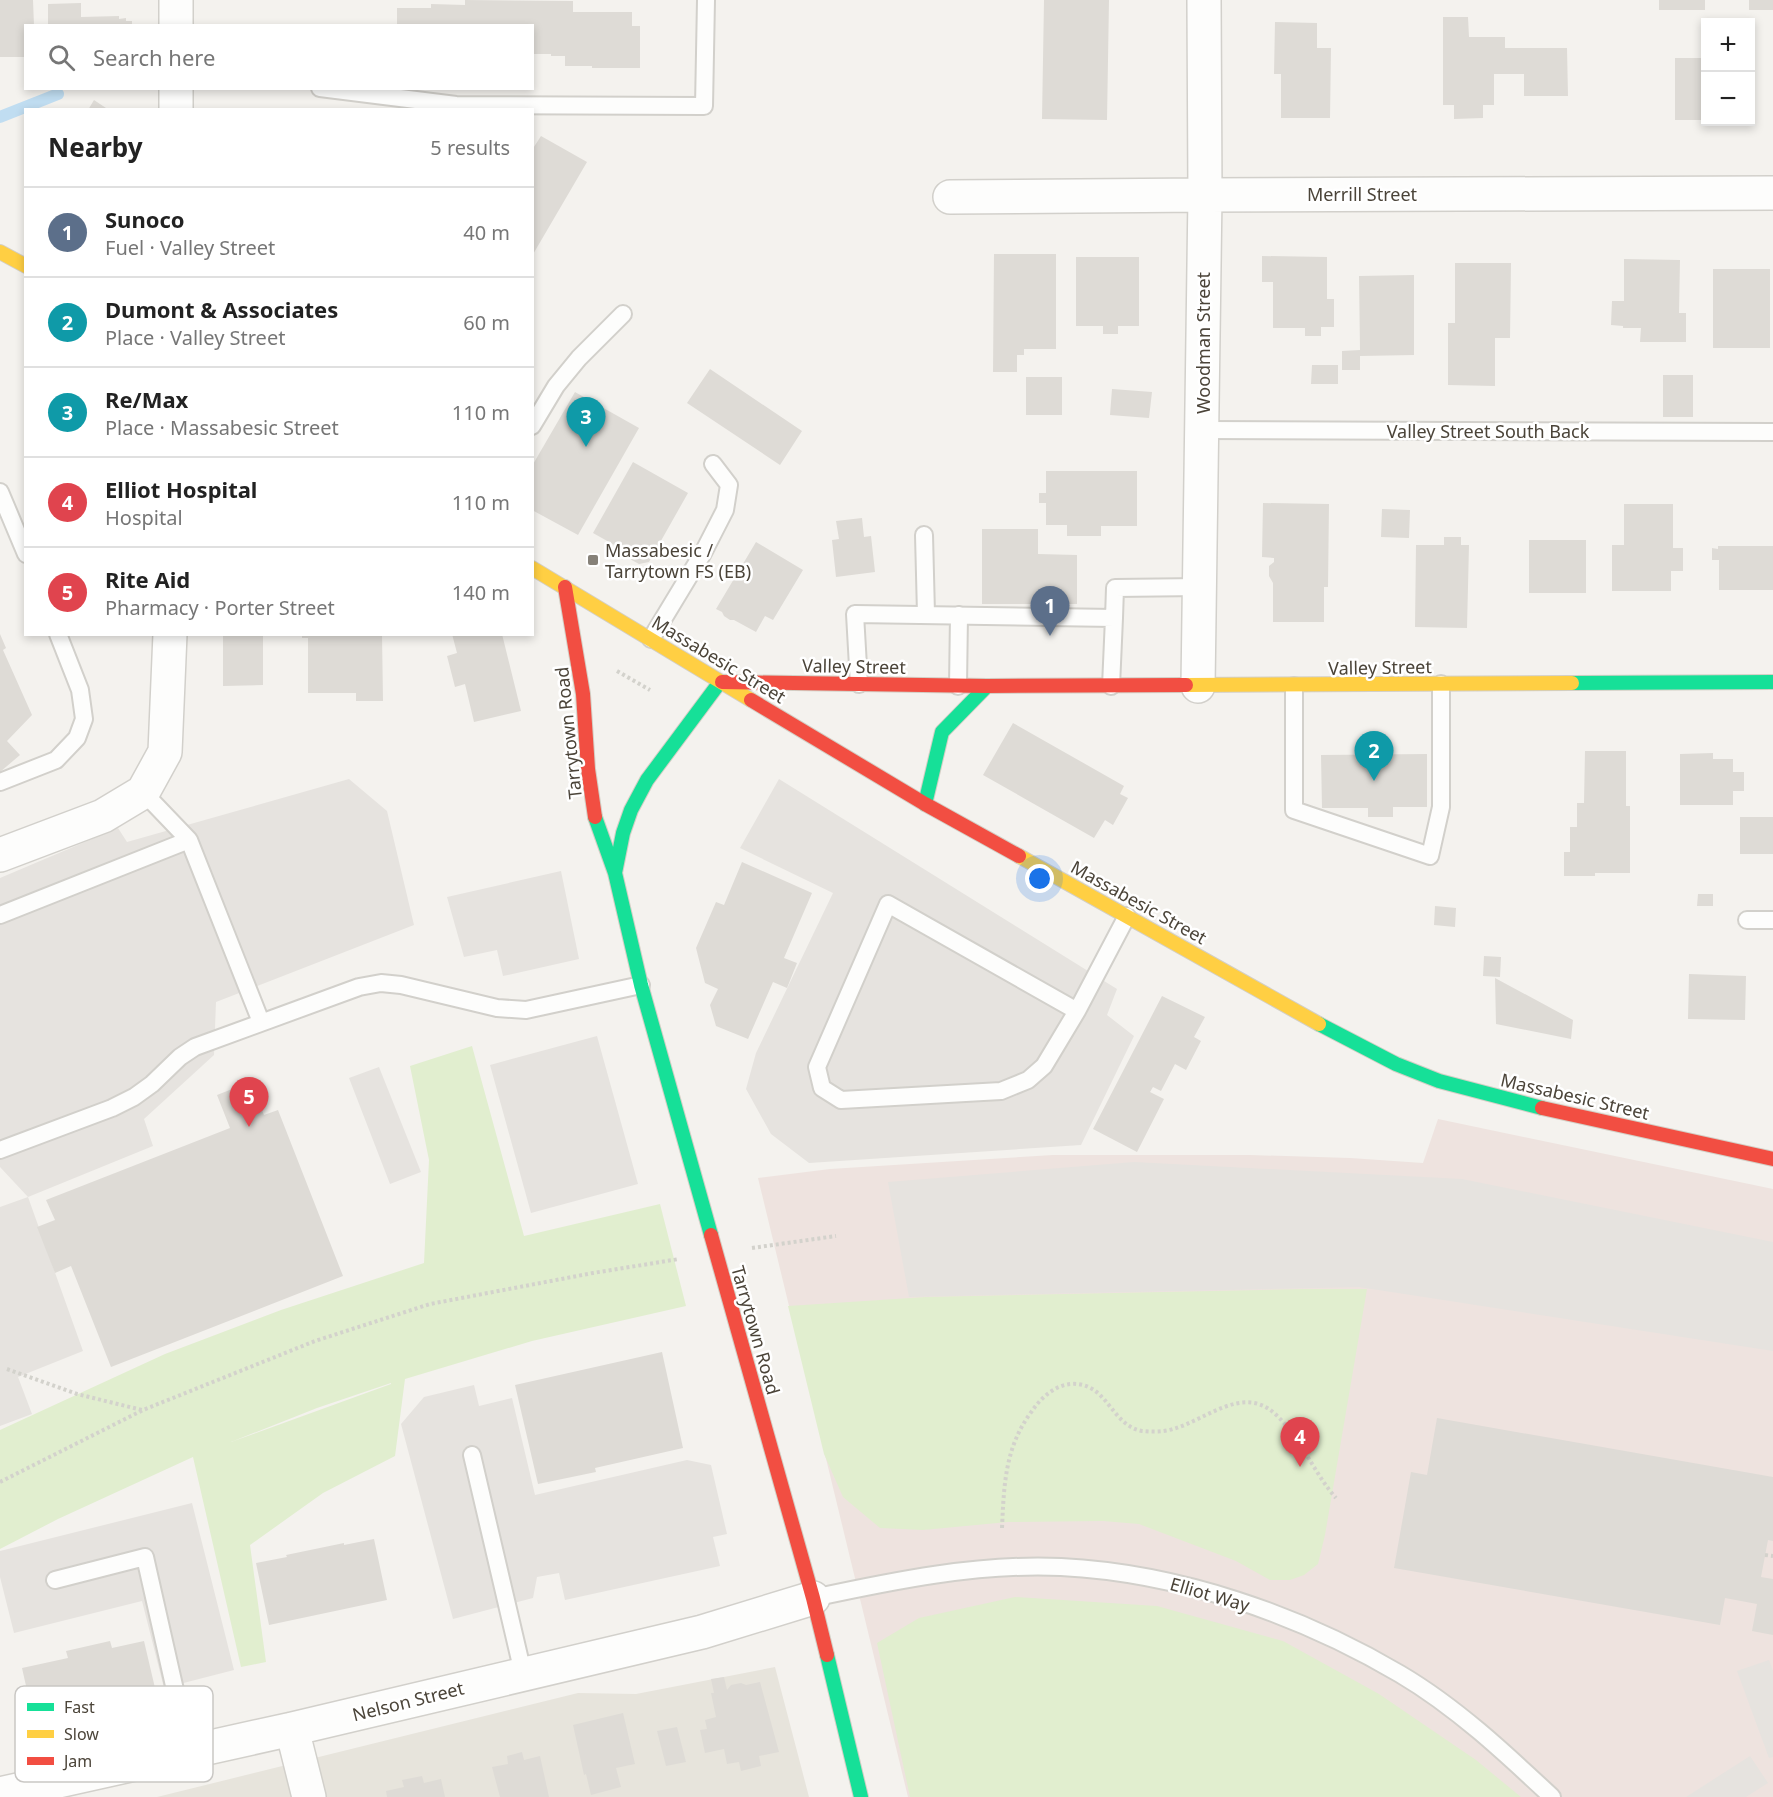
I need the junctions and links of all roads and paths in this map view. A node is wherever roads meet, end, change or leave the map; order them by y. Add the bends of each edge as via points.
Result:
1 (176, 0) edge
2 (706, 0) edge
3 (1204, 0) edge
4 (176, 24) edge
5 (176, 90) edge
6 (334, 90) edge
7 (456, 107) edge
8 (176, 108) edge
9 (1773, 193) edge
10 (1204, 195) junction
11 (950, 197) dead end
12 (1, 256) edge
13 (24, 265) edge
14 (624, 314) dead end
15 (534, 423) edge
16 (1203, 430) junction
17 (1773, 432) edge
18 (713, 464) dead end
19 (1, 497) edge
20 (924, 535) dead end
21 (24, 549) edge
22 (534, 569) edge
23 (565, 587) junction
24 (1200, 587) junction
25 (926, 614) junction
26 (959, 615) junction
27 (1114, 618) junction
28 (59, 636) edge
29 (170, 636) edge
30 (651, 639) junction
31 (614, 670) dead end
32 (720, 682) junction
33 (1773, 682) edge
34 (859, 684) junction
35 (1441, 684) junction
36 (958, 686) junction
37 (987, 686) junction
38 (1111, 686) junction
39 (1198, 686) junction
40 (1294, 686) junction
41 (650, 690) dead end
42 (0, 782) edge
43 (143, 792) junction
44 (925, 804) junction
45 (189, 840) junction
46 (0, 855) edge
47 (615, 873) junction
48 (0, 915) edge
49 (1127, 916) junction
50 (1747, 920) dead end
51 (1773, 920) edge
52 (641, 986) junction
53 (1077, 1011) junction
54 (261, 1022) junction
55 (0, 1150) edge
56 (1773, 1159) edge
57 (836, 1236) dead end
58 (715, 1254) junction
59 (7, 1369) dead end
60 (143, 1410) junction
61 (472, 1455) dead end
62 (0, 1482) edge
63 (1336, 1498) dead end
64 (1002, 1528) dead end
65 (1765, 1556) dead end
66 (1773, 1556) edge
67 (54, 1580) dead end
68 (813, 1598) junction
69 (523, 1673) junction
70 (174, 1686) edge
71 (292, 1729) junction
72 (213, 1747) edge
73 (89, 1782) edge
74 (62, 1790) edge
75 (0, 1794) edge
76 (309, 1797) edge
77 (861, 1797) edge
78 (1552, 1797) edge

1 - 4 street
2 - 7 lane via 704,106
3 - 10 street, Woodman Street
5 - 8 street
6 - 7 lane
9 - 10 street, Merrill Street
10 - 11 street, Merrill Street
10 - 16 street, Woodman Street
12 - 13 street
14 - 15 lane via 579,358
16 - 17 lane, Valley Street South Back
16 - 24 street, Woodman Street
18 - 30 lane via 729,485 725,510
19 - 21 lane
20 - 25 lane
22 - 23 street, Massabesic Street
23 - 30 street, Massabesic Street
23 - 47 street, Tarrytown Road via 583,694 596,823
24 - 27 lane via 1114,588
24 - 39 street, Woodman Street
25 - 26 lane
25 - 34 lane via 855,614
26 - 27 lane
26 - 36 lane
27 - 38 lane
28 - 42 lane via 80,690 84,718 77,738 56,760
29 - 43 street via 165,752
30 - 32 street, Massabesic Street
31 - 41 path
32 - 34 street, Valley Street
32 - 44 street, Massabesic Street
32 - 47 street, Tarrytown Road via 647,780 622,833
33 - 35 street, Valley Street
34 - 36 street, Valley Street
35 - 40 street, Valley Street
35 - 40 lane via 1441,807 1430,856 1294,810
36 - 37 street, Valley Street
37 - 38 street, Valley Street
37 - 44 street via 942,732
38 - 39 street, Valley Street
39 - 40 street, Valley Street
43 - 45 lane
43 - 46 street via 103,816
44 - 49 street, Massabesic Street
45 - 48 lane
45 - 54 lane
47 - 52 street, Tarrytown Road
49 - 53 lane
49 - 56 street, Massabesic Street via 1353,1043 1439,1081 1528,1105
50 - 51 lane
52 - 54 lane via 526,1010 497,1008 381,983
52 - 58 street, Tarrytown Road
53 - 53 lane via 1044,1066 1028,1080 1001,1091 841,1100 822,1088 816,1067 888,904
54 - 55 lane via 195,1047 152,1084 112,1108
57 - 58 path
58 - 60 path via 430,1304 315,1341
58 - 68 street, Tarrytown Road
59 - 60 path via 77,1394
60 - 62 path
61 - 69 lane
63 - 64 path via 1324,1486 1293,1434 1274,1412 1256,1402 1239,1402 1172,1430 1155,1432 1138,1430 1124,1422 1093,1390 1080,1384 1064,1384 1050,1391 1037,1405 1015,1438 1004,1483
65 - 66 path
67 - 70 lane via 146,1557
68 - 69 street, Nelson Street via 702,1632
68 - 77 street, Tarrytown Road
68 - 78 lane, Elliot Way via 920,1577 1007,1568 1114,1572 1195,1589 1315,1631 1401,1675 1484,1736
69 - 71 street, Nelson Street
71 - 72 street, Nelson Street
71 - 76 street
73 - 74 street, Nelson Street
74 - 75 street, Nelson Street

